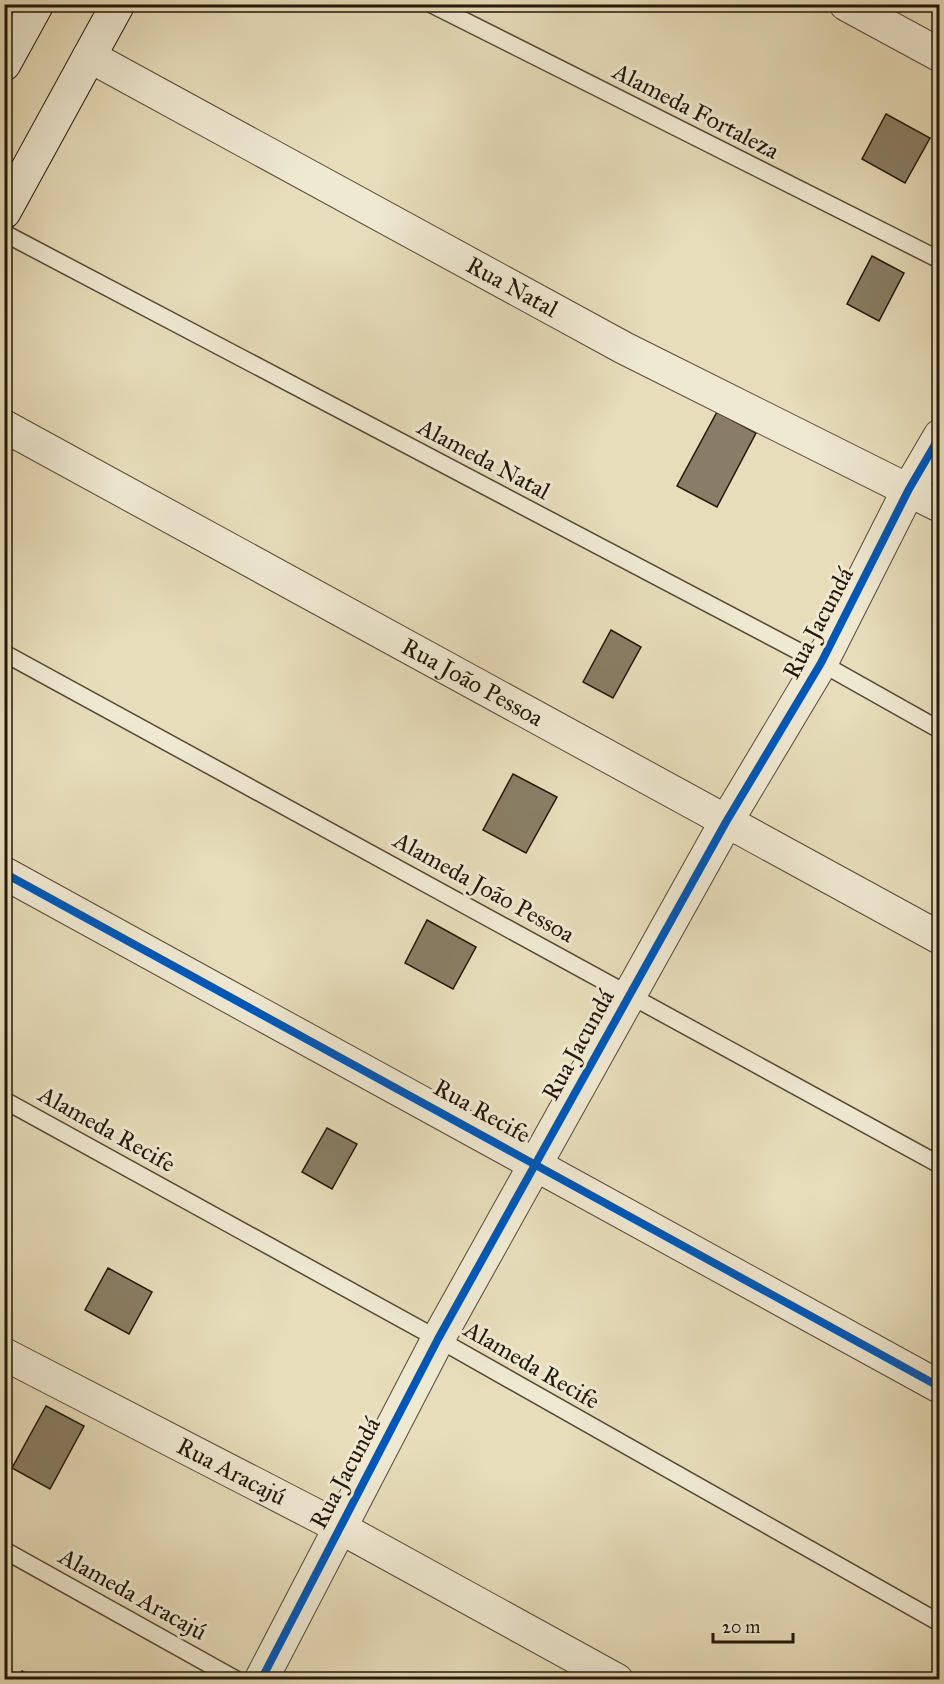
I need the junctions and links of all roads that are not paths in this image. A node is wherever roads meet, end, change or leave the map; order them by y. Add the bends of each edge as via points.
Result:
1 (37, 4) edge
2 (118, 4) edge
3 (431, 4) edge
4 (846, 4) edge
5 (939, 55) edge
6 (89, 56) junction
7 (4, 64) edge
8 (13, 178) edge
9 (4, 212) edge
10 (4, 233) edge
11 (939, 260) edge
12 (4, 426) edge
13 (939, 436) edge
14 (909, 489) junction
15 (939, 506) edge
16 (4, 653) edge
17 (821, 663) junction
18 (939, 730) edge
19 (726, 822) junction
20 (4, 873) edge
21 (939, 938) edge
22 (630, 993) junction
23 (4, 1100) edge
24 (536, 1163) junction
25 (939, 1165) edge
26 (438, 1339) junction
27 (4, 1354) edge
28 (939, 1387) edge
29 (339, 1527) junction
30 (4, 1550) edge
31 (939, 1623) edge
32 (237, 1680) edge
33 (261, 1680) edge
34 (617, 1680) edge

1 - 7 street
2 - 6 street
3 - 11 lane, Alameda Fortaleza
4 - 5 street
6 - 8 street
6 - 14 street, Rua Natal via 624,348
8 - 9 street
10 - 17 lane, Alameda Natal
12 - 19 street, Rua João Pessoa
13 - 14 street, Rua Jacundá
14 - 15 street, Rua Natal
14 - 17 street, Rua Jacundá
16 - 22 lane, Alameda João Pessoa
17 - 18 lane, Alameda Natal
17 - 19 street, Rua Jacundá
19 - 21 street, Rua João Pessoa
19 - 22 street, Rua Jacundá
20 - 24 street, Rua Recife
22 - 24 street, Rua Jacundá
22 - 25 lane, Alameda João Pessoa
23 - 26 lane, Alameda Recife
24 - 26 street, Rua Jacundá
24 - 28 street, Rua Recife
26 - 29 street, Rua Jacundá
26 - 31 lane, Alameda Recife
27 - 29 street, Rua Aracajú
29 - 33 street, Rua Jacundá
29 - 34 street, Rua Aracajú
30 - 32 lane, Alameda Aracajú

